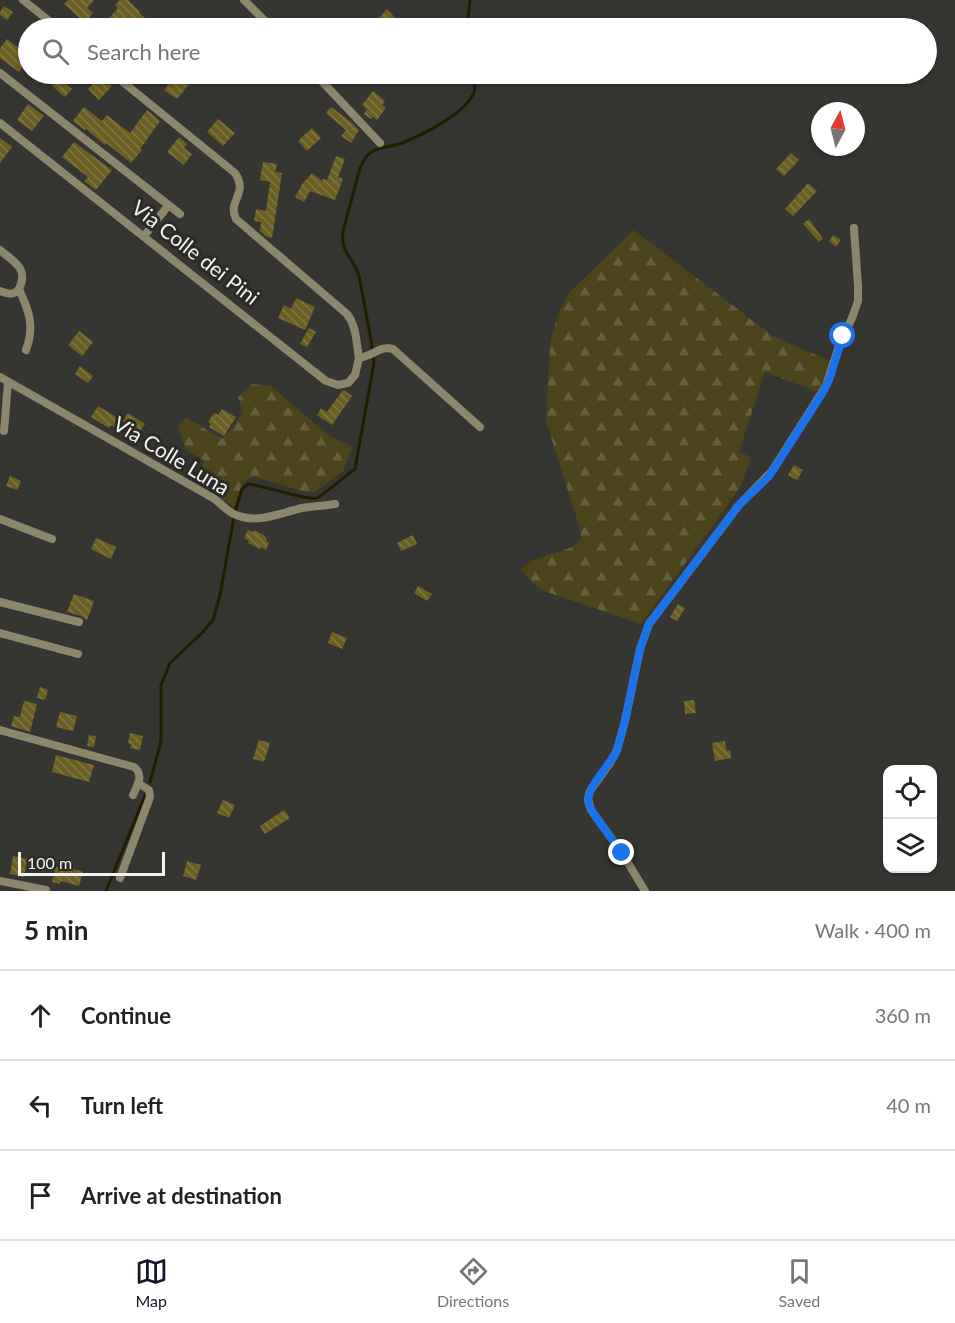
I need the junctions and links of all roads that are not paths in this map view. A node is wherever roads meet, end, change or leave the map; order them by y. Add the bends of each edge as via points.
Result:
1 (23, 0) edge
2 (244, 0) edge
3 (46, 18) edge
4 (262, 18) edge
5 (0, 73) edge
6 (125, 84) edge
7 (324, 84) edge
8 (0, 123) edge
9 (380, 143) dead end
10 (168, 206) junction
11 (180, 214) dead end
12 (854, 228) dead end
13 (144, 236) junction
14 (0, 250) edge
15 (20, 289) junction
16 (0, 291) edge
17 (26, 350) dead end
18 (368, 356) junction
19 (4, 380) edge
20 (480, 426) dead end
21 (4, 431) dead end
22 (335, 504) dead end
23 (0, 519) edge
24 (52, 539) dead end
25 (0, 602) edge
26 (79, 622) dead end
27 (0, 633) edge
28 (78, 654) dead end
29 (0, 730) edge
30 (138, 783) junction
31 (134, 795) dead end
32 (120, 878) dead end
33 (0, 881) edge
34 (46, 890) edge
35 (645, 891) edge

1 - 3 street
2 - 4 street
5 - 10 street
6 - 18 street via 235,173 241,185 233,212 236,219 347,314
7 - 9 street
8 - 13 street, Via Colle dei Pini
10 - 11 street
10 - 13 street
12 - 35 street via 858,300 826,386 772,471 739,505 649,624 617,750 590,791 591,810
13 - 18 street, Via Colle dei Pini via 329,382 348,383
14 - 15 street via 21,269
15 - 16 street via 10,294
15 - 17 street via 31,320
18 - 20 street via 387,348 395,350
19 - 21 street
19 - 22 street, Via Colle Luna via 213,498 236,516 259,518
23 - 24 street
25 - 26 street
27 - 28 street
29 - 30 street via 129,765 139,772
30 - 31 street
30 - 32 street via 149,790 150,796
33 - 34 street

